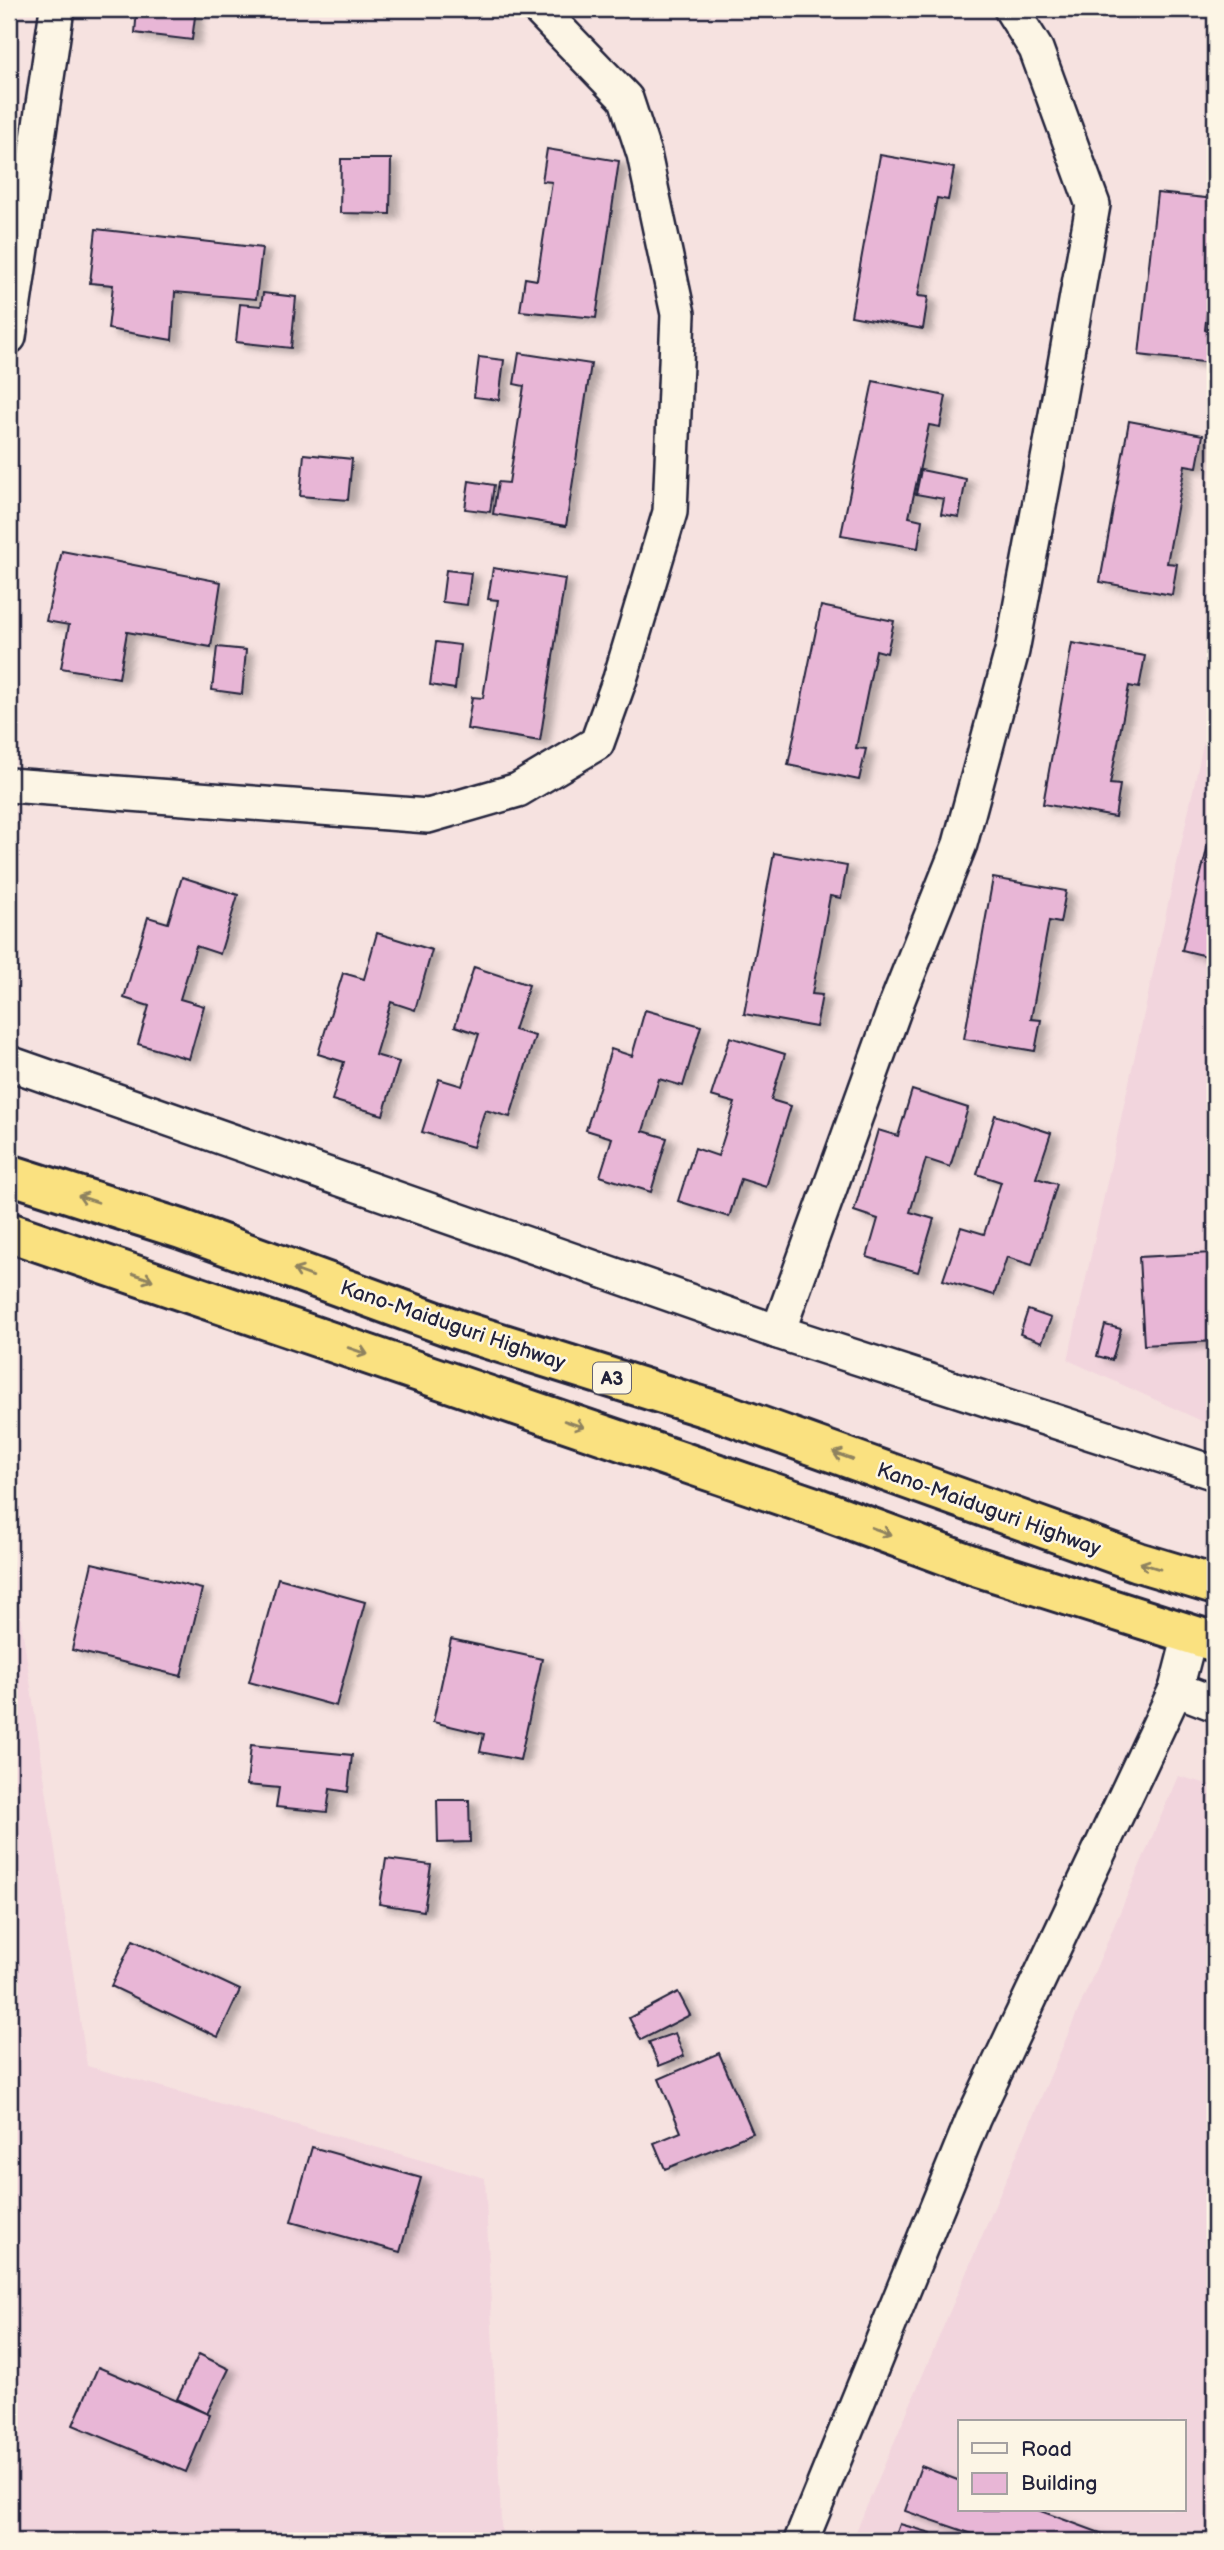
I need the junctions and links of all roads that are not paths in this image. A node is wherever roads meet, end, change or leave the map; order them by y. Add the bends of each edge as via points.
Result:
1 (57, 9) edge
2 (539, 9) edge
3 (1011, 9) edge
4 (9, 337) edge
5 (9, 785) edge
6 (9, 1063) edge
7 (9, 1174) edge
8 (9, 1232) edge
9 (778, 1332) junction
10 (1215, 1473) edge
11 (1215, 1585) edge
12 (1203, 1639) edge
13 (1176, 1689) junction
14 (1215, 1704) edge
15 (801, 2541) edge

1 - 4 street
2 - 5 street via 626,99 643,154 678,314 670,512 597,743 518,790 428,816
3 - 9 street via 1036,49 1093,205 1058,404 1012,651 960,844 897,1002
6 - 9 street
11 -> 7 highway, Kano-Maiduguri Highway / A3 via 1138,1562 726,1414 456,1329 181,1229
8 -> 12 highway via 975,1566
9 - 10 street
12 - 13 street
13 - 14 street
13 - 15 street via 973,2119

